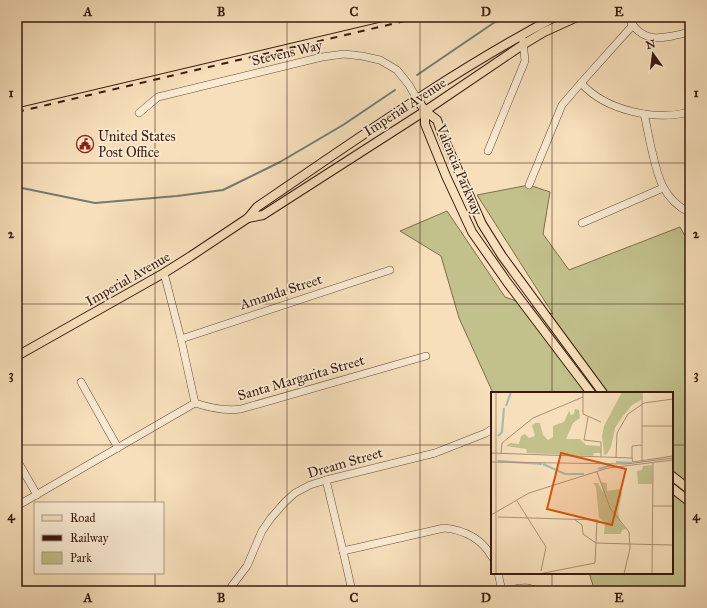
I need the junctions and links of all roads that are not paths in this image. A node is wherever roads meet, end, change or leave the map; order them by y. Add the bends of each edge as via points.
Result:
1 (555, 17) edge
2 (577, 17) edge
3 (628, 17) edge
4 (632, 25) junction
5 (690, 32) edge
6 (522, 35) junction
7 (524, 44) junction
8 (581, 83) junction
9 (417, 99) junction
10 (424, 110) junction
11 (690, 112) edge
12 (139, 113) dead end
13 (644, 114) junction
14 (488, 151) dead end
15 (529, 185) dead end
16 (663, 188) junction
17 (687, 211) edge
18 (248, 218) junction
19 (582, 223) dead end
20 (390, 270) dead end
21 (164, 273) junction
22 (181, 339) junction
23 (17, 356) edge
24 (426, 356) dead end
25 (81, 382) dead end
26 (590, 392) edge
27 (602, 392) edge
28 (195, 403) junction
29 (491, 430) edge
30 (118, 448) junction
31 (17, 460) edge
32 (673, 477) edge
33 (326, 480) junction
34 (673, 489) edge
35 (690, 490) edge
36 (37, 495) junction
37 (690, 502) edge
38 (17, 506) edge
39 (343, 551) junction
40 (491, 556) edge
41 (498, 574) edge
42 (228, 591) edge
43 (352, 591) edge
44 (502, 591) edge
45 (506, 591) edge
46 (536, 591) edge

1 - 6 main road, Imperial Avenue
2 - 7 main road, Imperial Avenue
3 - 4 street
4 - 5 street via 646,36 656,38
4 - 8 street
6 - 7 street
6 - 9 main road, Imperial Avenue
7 - 10 main road, Imperial Avenue
7 - 14 street via 525,61
8 - 13 street via 606,102
8 - 15 street via 562,105
9 - 10 main road, Stevens Way
9 - 12 street, Stevens Way via 397,70 380,60 344,54 158,97
9 - 18 main road, Imperial Avenue via 257,207
10 - 18 main road, Imperial Avenue via 263,216
10 - 26 main road, Valencia Parkway via 425,124 472,232
10 - 27 main road, Valencia Parkway via 436,120 482,224
11 - 13 street via 668,115
13 - 16 street
16 - 17 street via 672,200
16 - 19 street
18 - 21 main road, Imperial Avenue
20 - 22 street, Amanda Street
21 - 22 street
21 - 23 main road, Imperial Avenue
22 - 28 street
24 - 28 street, Santa Margarita Street via 241,409 224,410
25 - 30 street
28 - 30 street
29 - 33 street, Dream Street via 435,453
30 - 36 street
31 - 36 street
32 - 35 main road
33 - 39 street
33 - 42 street, Dream Street via 295,493 280,507 262,531 247,566
34 - 37 main road
36 - 38 street
39 - 40 street via 444,528 470,535
39 - 43 street
41 - 44 street
45 - 46 street via 524,587

